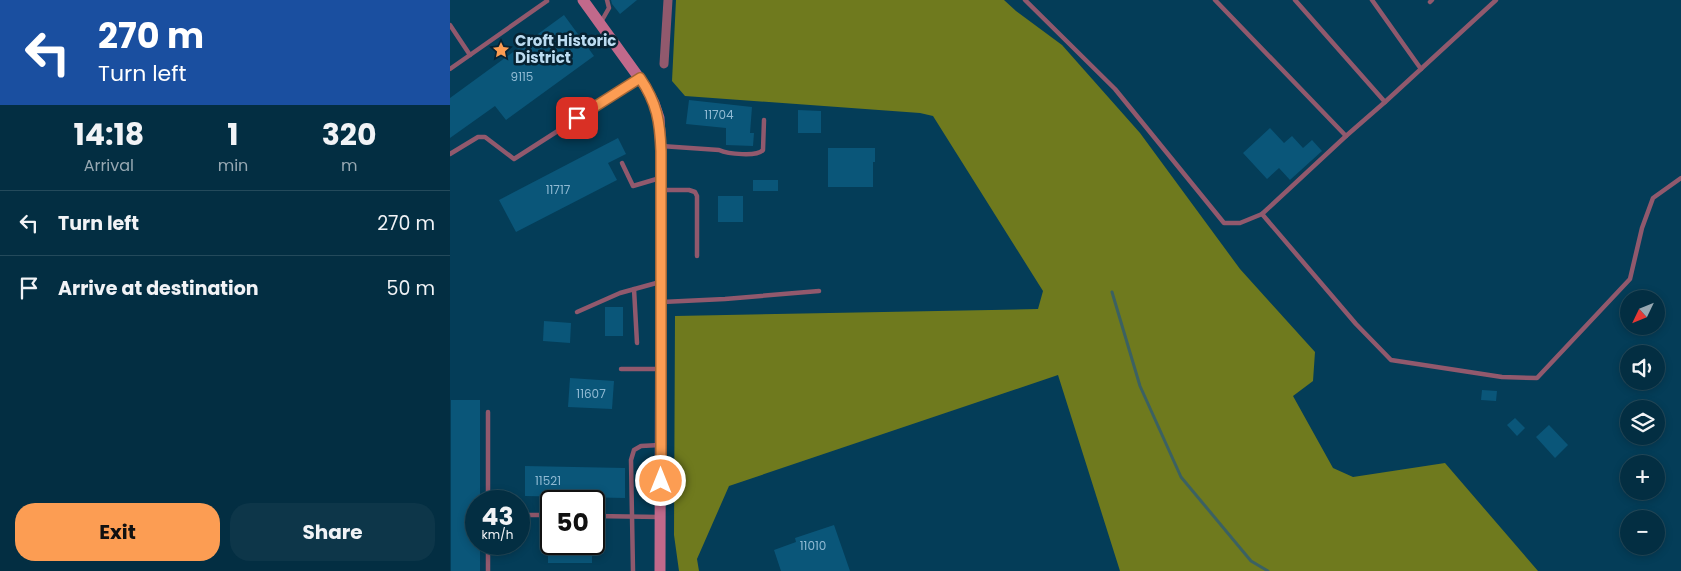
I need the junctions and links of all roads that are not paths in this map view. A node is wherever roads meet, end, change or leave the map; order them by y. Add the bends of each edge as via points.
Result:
1 (583, 0) edge
2 (607, 0) edge
3 (668, 0) edge
4 (1025, 0) edge
5 (1215, 0) edge
6 (1295, 0) edge
7 (1372, 0) edge
8 (1496, 0) edge
9 (547, 1) edge
10 (600, 24) junction
11 (450, 26) edge
12 (470, 55) junction
13 (664, 64) dead end
14 (450, 69) edge
15 (1421, 70) junction
16 (640, 78) junction
17 (1385, 102) junction
18 (764, 120) dead end
19 (1346, 136) junction
20 (661, 146) junction
21 (450, 154) edge
22 (622, 163) dead end
23 (661, 177) junction
24 (1681, 178) edge
25 (661, 190) junction
26 (1262, 214) junction
27 (697, 256) dead end
28 (661, 282) junction
29 (634, 289) junction
30 (819, 291) dead end
31 (661, 302) junction
32 (577, 312) dead end
33 (637, 343) dead end
34 (621, 369) dead end
35 (661, 369) junction
36 (488, 412) dead end
37 (661, 444) junction
38 (488, 490) edge
39 (605, 516) edge
40 (632, 516) junction
41 (661, 517) junction
42 (488, 555) edge
43 (488, 571) edge
44 (633, 571) edge
45 (660, 571) edge

1 - 10 main road
2 - 10 lane via 609,8
3 - 13 street
4 - 26 lane via 1115,89 1224,224 1240,223
5 - 19 lane
6 - 17 lane
7 - 15 lane
8 - 15 lane
9 - 12 lane
10 - 16 main road
11 - 12 lane
12 - 14 lane
15 - 17 lane
16 - 20 main road via 659,118
16 - 21 lane via 514,158 484,137 478,137
17 - 19 lane
18 - 20 lane via 763,150 757,154
19 - 26 lane
20 - 23 main road
22 - 23 lane via 633,186
23 - 25 main road
24 - 26 lane via 1653,198 1630,279 1537,378 1502,377 1391,360
25 - 27 lane via 695,192
25 - 28 main road
28 - 29 lane
28 - 31 main road
29 - 32 lane
29 - 33 lane
30 - 31 lane
31 - 35 main road
34 - 35 lane
35 - 37 main road
36 - 38 lane
37 - 40 lane via 640,446 634,450 631,460
37 - 41 main road
39 - 40 lane
40 - 41 lane
40 - 44 lane
41 - 45 main road
42 - 43 lane

